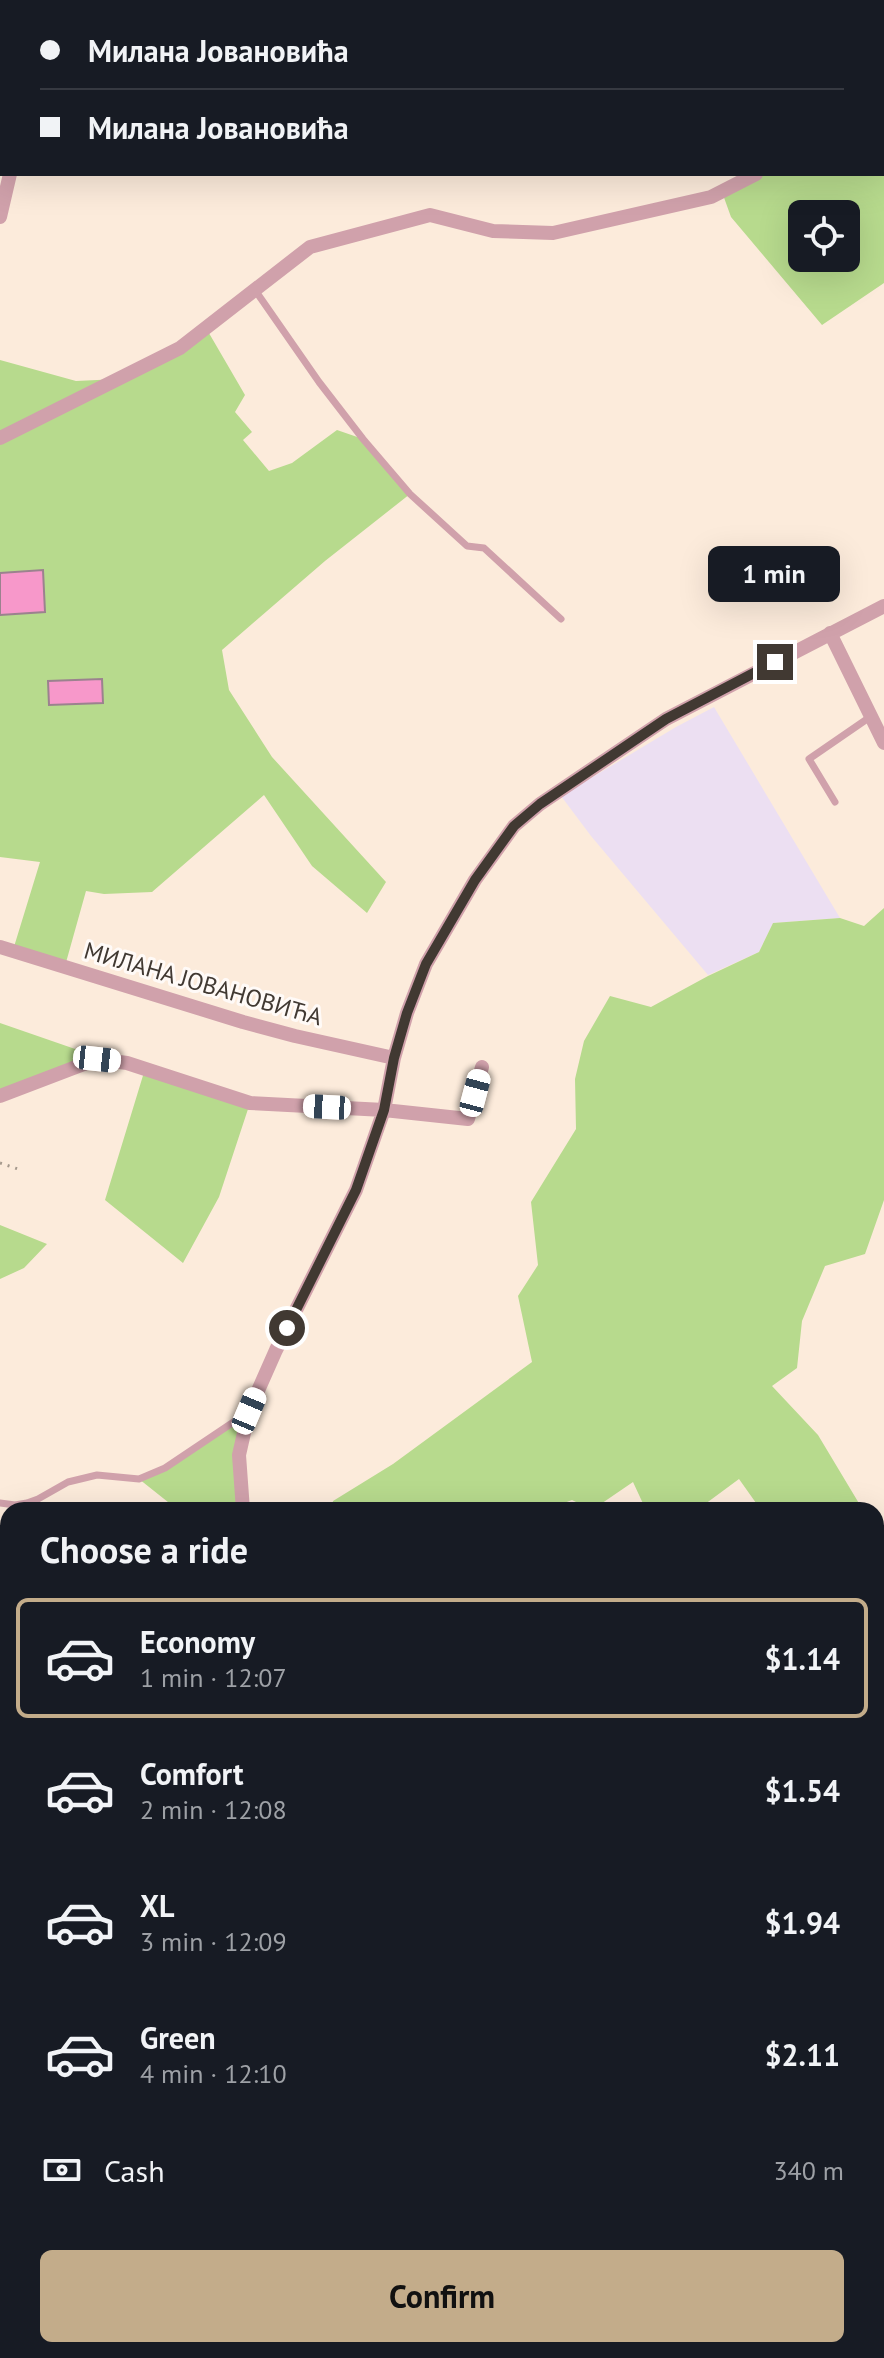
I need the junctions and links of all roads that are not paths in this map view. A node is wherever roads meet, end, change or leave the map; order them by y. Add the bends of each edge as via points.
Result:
1 (10, 176) edge
2 (752, 176) edge
3 (0, 217) edge
4 (255, 290) junction
5 (0, 438) edge
6 (884, 606) edge
7 (561, 619) dead end
8 (830, 633) junction
9 (870, 717) junction
10 (884, 743) edge
11 (835, 802) dead end
12 (0, 947) edge
13 (394, 1058) junction
14 (482, 1067) dead end
15 (0, 1096) edge
16 (384, 1110) junction
17 (249, 1411) junction
18 (29, 1502) edge
19 (242, 1502) edge

1 - 3 street
2 - 4 street via 711,197 553,233 493,231 430,215 310,247
4 - 5 street via 180,348
4 - 7 lane via 319,382 410,494 467,546 484,548
6 - 8 street
8 - 9 street
8 - 13 street via 666,719 514,826 426,964
9 - 10 street
9 - 11 lane via 809,759
12 - 13 street, МИЛАНА ЈОВАНОВИЋА via 243,1022
13 - 16 street
14 - 16 street via 468,1119
15 - 16 street via 97,1059 127,1063 250,1103
16 - 17 street via 356,1190
17 - 18 lane via 165,1468 139,1479 97,1475 68,1482
17 - 19 street via 239,1455

